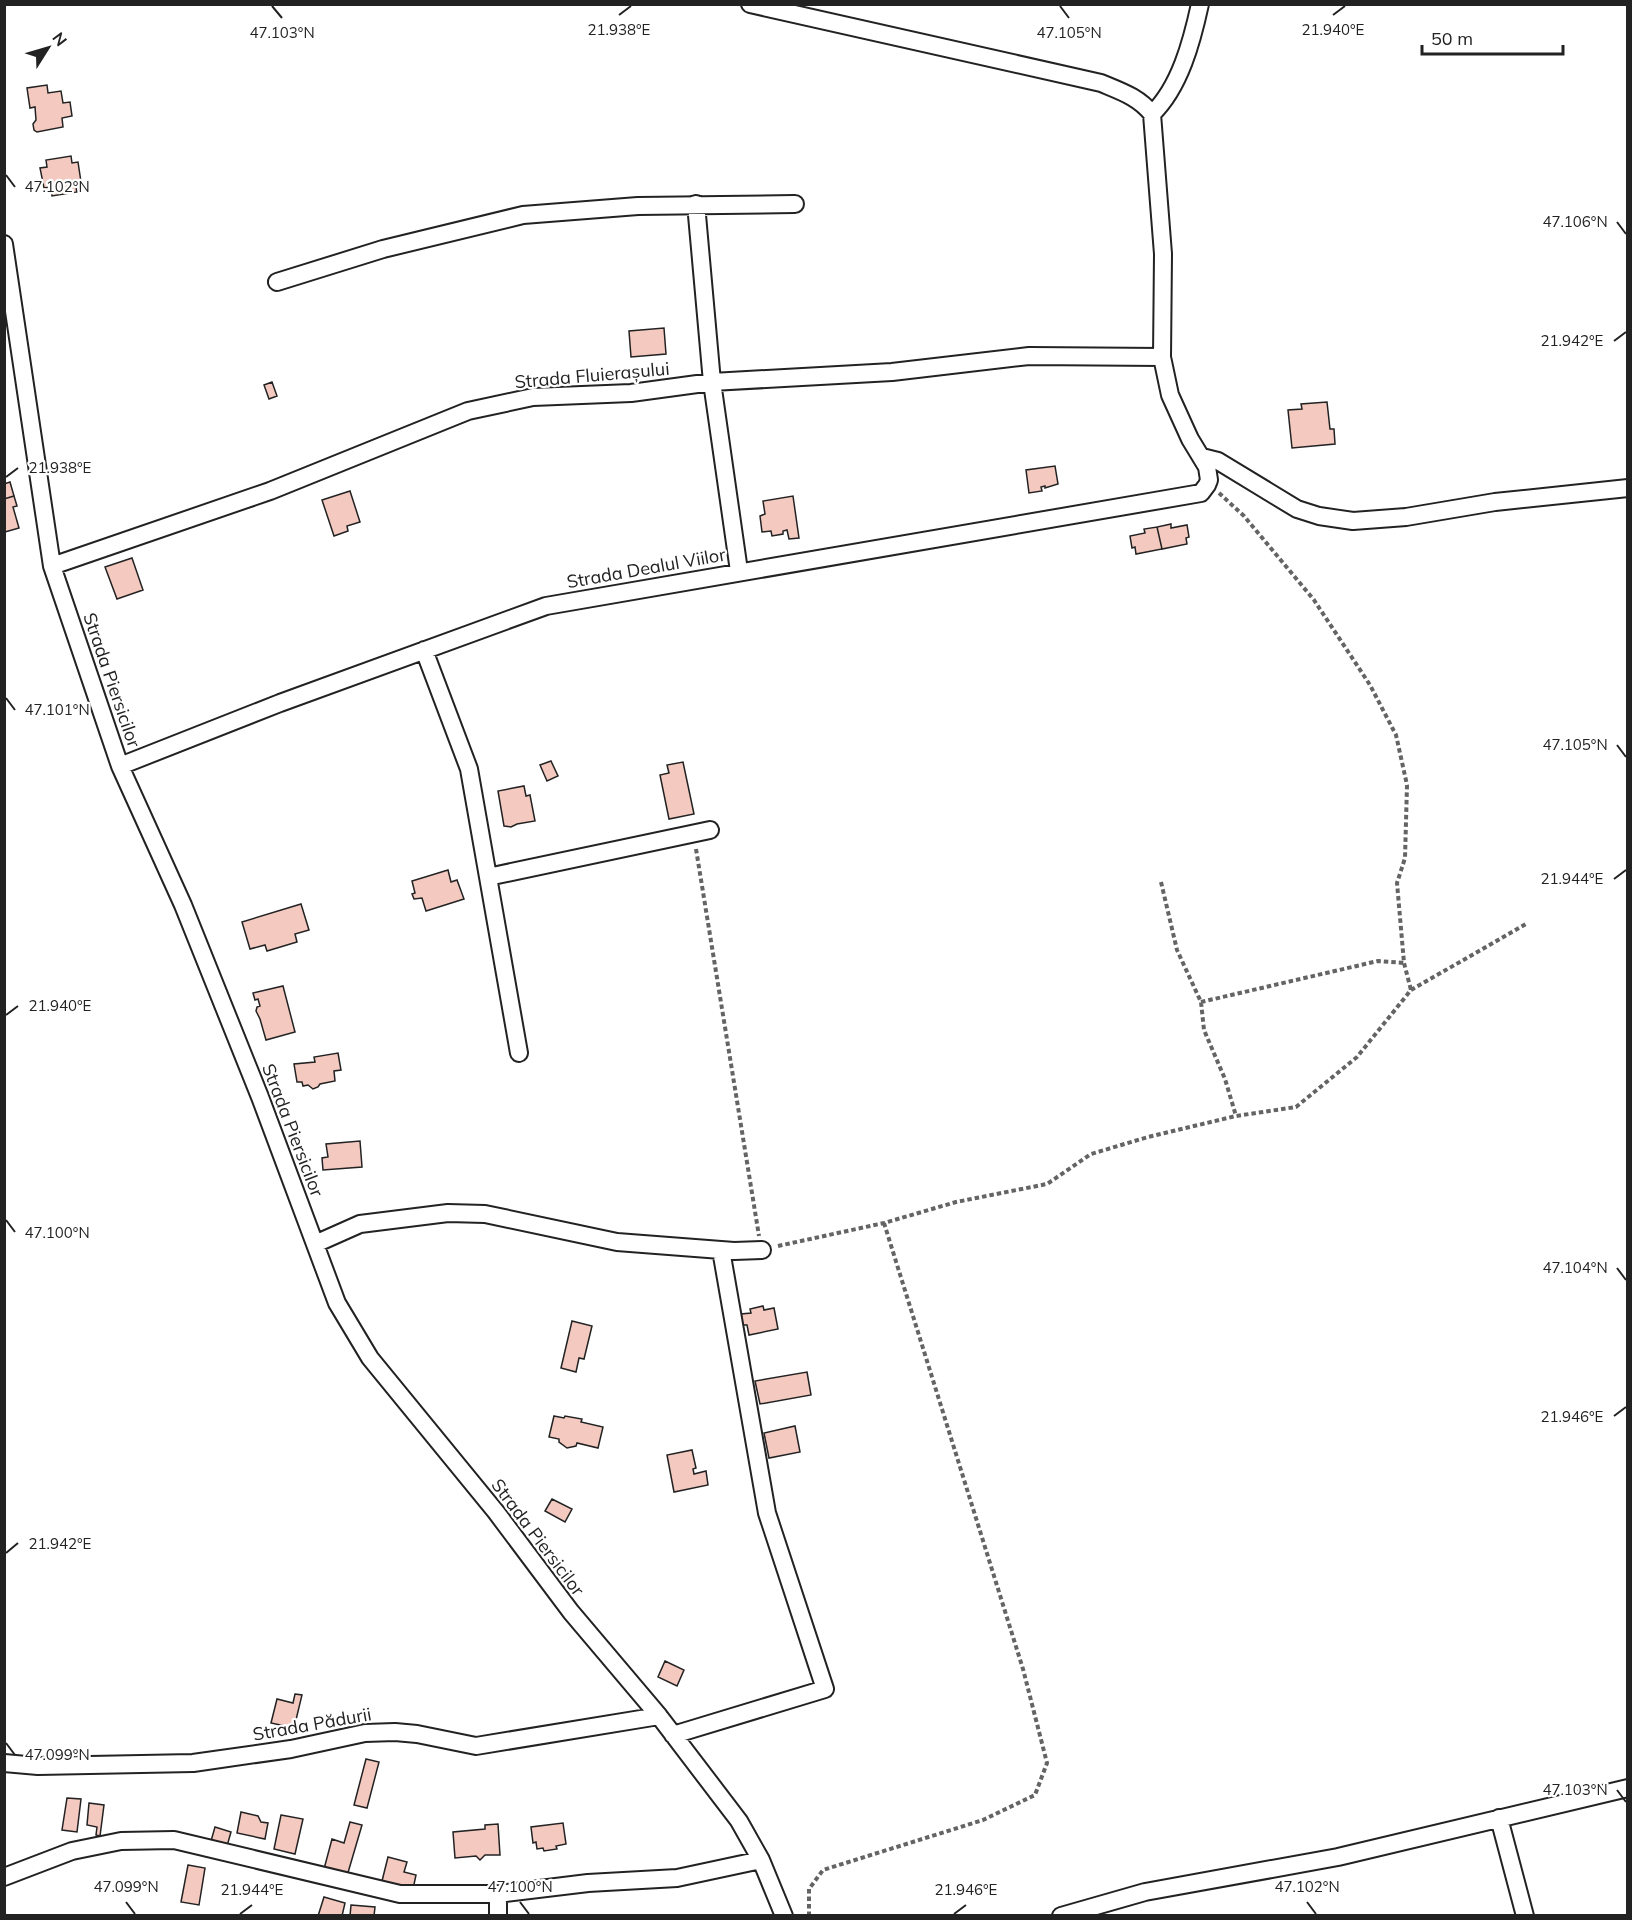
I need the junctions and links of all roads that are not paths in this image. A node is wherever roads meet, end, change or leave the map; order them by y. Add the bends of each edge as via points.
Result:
1 (750, 4) edge
2 (1200, 4) edge
3 (1152, 114) junction
4 (696, 204) junction
5 (795, 204) dead end
6 (4, 244) edge
7 (277, 282) dead end
8 (1162, 357) junction
9 (712, 382) junction
10 (1203, 457) junction
11 (1628, 488) edge
12 (52, 566) junction
13 (739, 571) junction
14 (424, 650) junction
15 (120, 766) junction
16 (710, 830) dead end
17 (488, 877) junction
18 (519, 1053) dead end
19 (315, 1244) junction
20 (721, 1250) junction
21 (762, 1250) road end
22 (659, 1716) junction
23 (673, 1734) junction
24 (4, 1763) edge
25 (1628, 1788) edge
26 (1499, 1818) junction
27 (761, 1860) junction
28 (4, 1877) edge
29 (498, 1894) junction
30 (1113, 1908) edge
31 (498, 1916) edge
32 (784, 1916) edge
33 (1061, 1916) edge
34 (1525, 1916) edge

1 - 3 street via 1101,83 1133,97
2 - 3 street via 1193,36 1174,84
3 - 8 street via 1163,254
4 - 5 street
4 - 7 street via 523,215 383,249
4 - 9 street
6 - 12 street, Strada Piersicilor
8 - 9 street, Strada Fluierașului via 1029,356 892,372
8 - 10 street via 1170,395 1190,439
9 - 12 street, Strada Fluierașului via 632,393 533,397 468,411 270,491
9 - 13 street
10 - 11 street via 1218,461 1297,509 1353,520 1406,517 1473,505
10 - 13 street, Strada Dealul Viilor via 1209,474 1208,485 1201,493
12 - 15 street, Strada Piersicilor
13 - 14 street, Strada Dealul Viilor via 546,606
14 - 15 street, Strada Dealul Viilor
14 - 17 street via 469,769
15 - 19 street, Strada Piersicilor via 183,905
16 - 17 street
17 - 18 street
19 - 20 street via 360,1224 448,1213 485,1214 617,1242
19 - 22 street, Strada Piersicilor via 337,1303 370,1358 496,1512 571,1612
20 - 21 street
20 - 23 street via 767,1513 825,1689
22 - 23 street, Strada Piersicilor
22 - 24 street, Strada Pădurii via 476,1746 417,1734 365,1733 291,1749 193,1763
23 - 27 street, Strada Piersicilor via 739,1821
25 - 26 street
26 - 30 street via 1338,1857 1145,1892
26 - 34 street
27 - 29 street via 676,1878
27 - 32 street, Strada Piersicilor
28 - 29 street via 72,1851 121,1841 174,1840 400,1894
29 - 31 street
30 - 33 street

